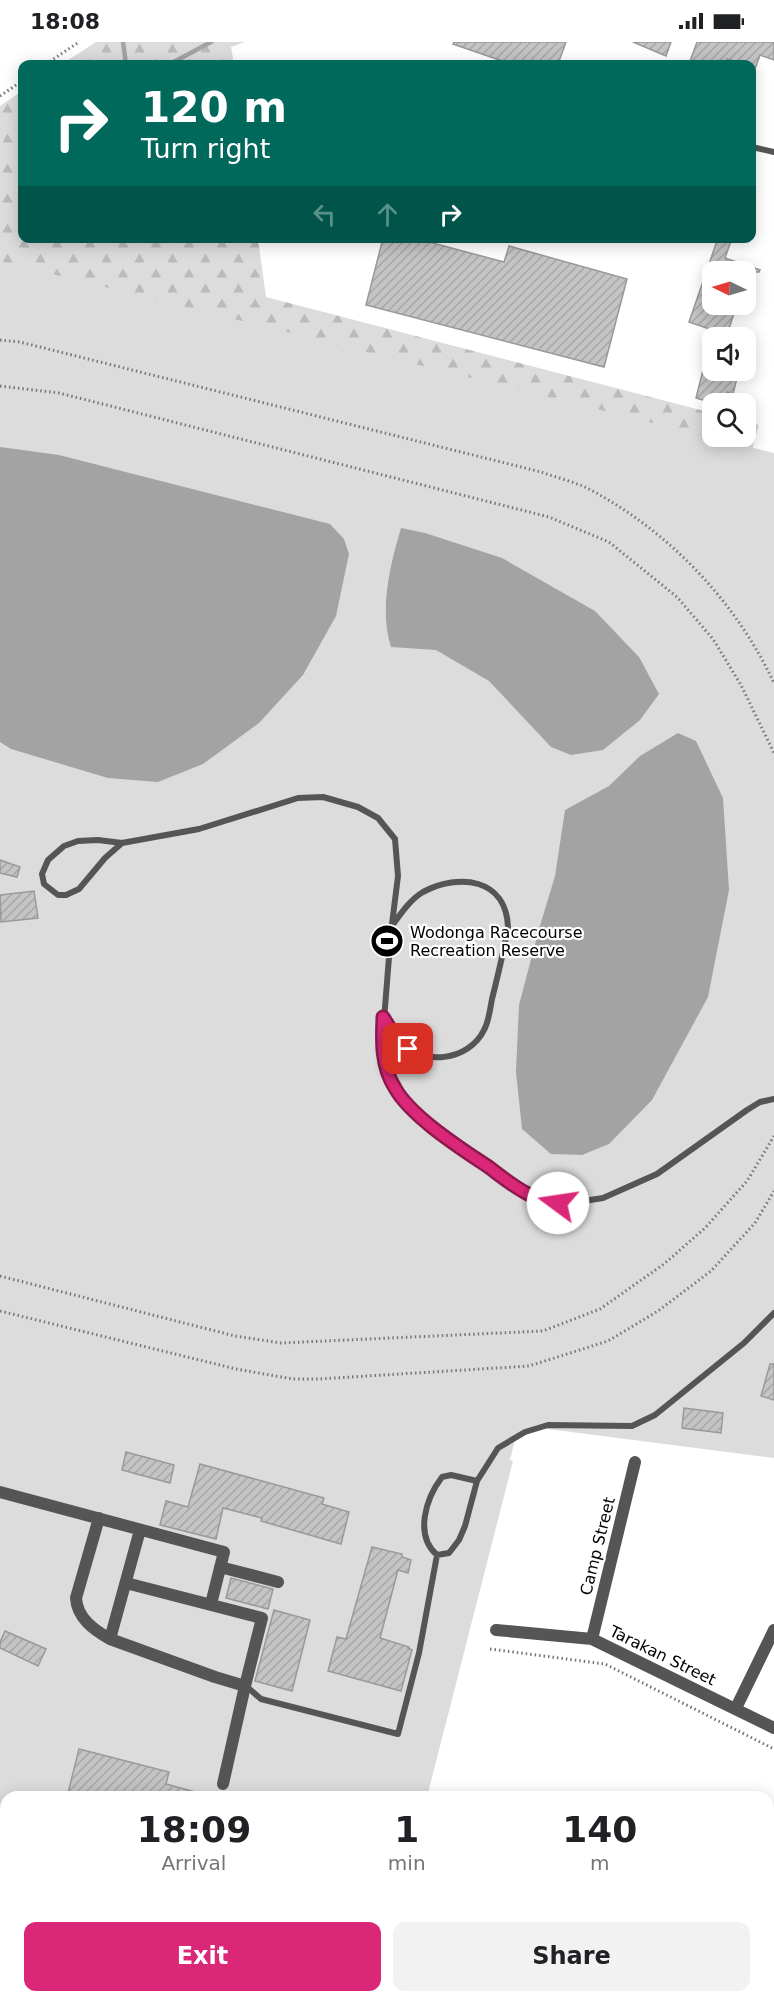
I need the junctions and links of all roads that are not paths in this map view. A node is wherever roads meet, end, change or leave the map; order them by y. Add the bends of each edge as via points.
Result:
1 (756, 148) edge
2 (774, 152) edge
3 (122, 843) junction
4 (392, 926) junction
5 (383, 1017) junction
6 (774, 1099) edge
7 (774, 1312) edge
8 (635, 1462) dead end
9 (477, 1481) junction
10 (0, 1492) edge
11 (99, 1518) junction
12 (140, 1530) junction
13 (437, 1555) junction
14 (220, 1567) junction
15 (279, 1582) dead end
16 (126, 1583) junction
17 (211, 1605) junction
18 (496, 1630) dead end
19 (774, 1630) edge
20 (110, 1639) junction
21 (592, 1639) junction
22 (245, 1686) junction
23 (736, 1708) junction
24 (774, 1728) edge
25 (223, 1784) dead end

1 - 2 lane
3 - 3 lane via 78,841 64,846 48,860 42,874 44,884 58,895 74,893
3 - 4 lane via 199,829 298,798 323,797 358,807 378,818 395,839 398,876
4 - 5 lane
4 - 5 lane via 402,910 421,893 448,882 485,887 503,903 507,913 506,936 485,1029 475,1044 448,1056 422,1055 398,1041
5 - 6 lane via 386,1070 407,1106 526,1194 546,1202 603,1198 632,1186 657,1174 760,1102
7 - 9 lane via 744,1343 655,1415 632,1426 548,1425 525,1432 498,1448
8 - 21 street, Camp Street
9 - 13 lane via 459,1540 449,1553
9 - 13 lane via 451,1475 442,1477 433,1489 425,1531 428,1547
10 - 11 street
11 - 12 street
11 - 20 street via 79,1585 77,1606 96,1631
12 - 14 street via 224,1552
12 - 16 street
13 - 22 lane via 419,1653 398,1734 261,1699
14 - 15 street
14 - 17 street
16 - 17 street
16 - 20 street
17 - 22 street via 262,1618
18 - 21 street, Tarakan Street
19 - 23 street
20 - 22 street
21 - 23 street, Tarakan Street
22 - 25 street
23 - 24 street, Tarakan Street

